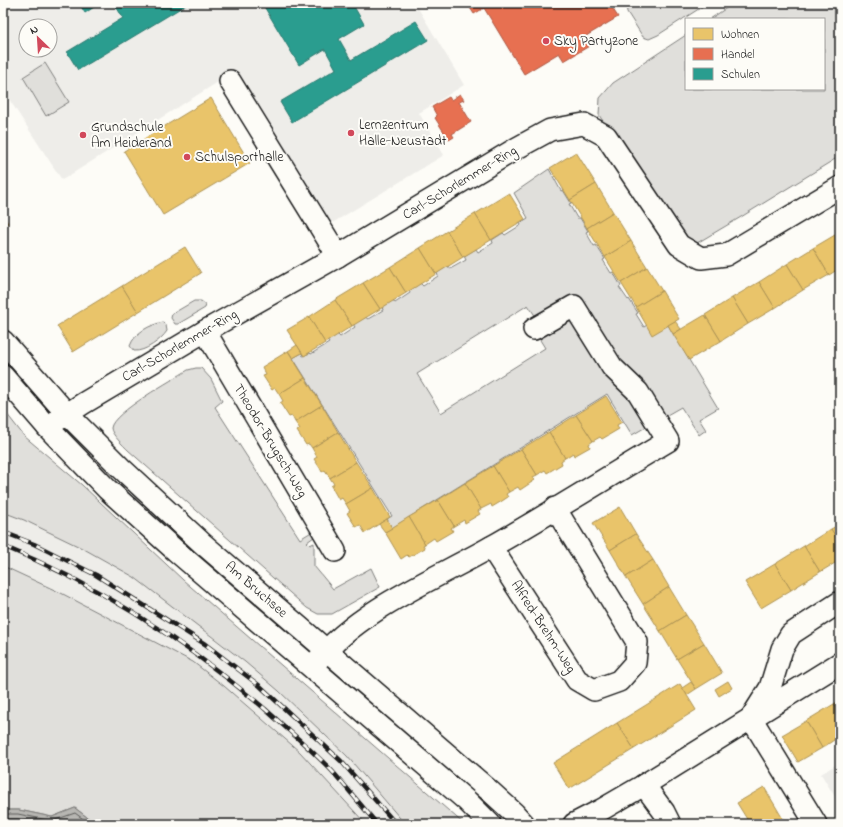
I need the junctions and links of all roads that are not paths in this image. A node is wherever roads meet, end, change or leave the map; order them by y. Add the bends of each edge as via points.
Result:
1 (230, 80) dead end
2 (840, 187) edge
3 (338, 256) junction
4 (534, 329) dead end
5 (205, 331) junction
6 (3, 341) edge
7 (3, 376) edge
8 (67, 414) junction
9 (47, 427) junction
10 (555, 508) junction
11 (490, 547) junction
12 (335, 551) dead end
13 (840, 602) edge
14 (326, 650) junction
15 (840, 663) edge
16 (312, 668) junction
17 (751, 718) junction
18 (644, 785) junction
19 (490, 824) edge
20 (524, 824) edge
21 (574, 824) edge
22 (608, 824) edge
23 (670, 824) edge
24 (816, 824) edge

1 - 3 street
2 - 3 street, Carl-Schorlemmer-Ring via 726,255 701,258 679,245 606,136 584,124 550,130
3 - 5 street, Carl-Schorlemmer-Ring
4 - 10 street via 574,306 612,367 638,392 668,441
5 - 8 street, Carl-Schorlemmer-Ring
5 - 12 street, Theodor-Brugsch-Weg
6 - 8 street, Am Bruchsee
7 - 9 street, Am Bruchsee
8 - 9 street, Carl-Schorlemmer-Ring
8 - 14 street, Am Bruchsee via 202,543
9 - 16 street, Am Bruchsee via 107,489
10 - 11 street
10 - 11 street, Alfred-Brehm-Weg via 637,642 635,663 619,681 594,690 577,680
11 - 14 street via 404,594 355,625
13 - 17 street via 791,634 782,649 770,688
14 - 16 street
14 - 20 street, Am Bruchsee via 491,792
15 - 17 street
16 - 19 street, Am Bruchsee via 467,801
17 - 18 street
17 - 24 street
18 - 21 street
18 - 22 street
18 - 23 street

